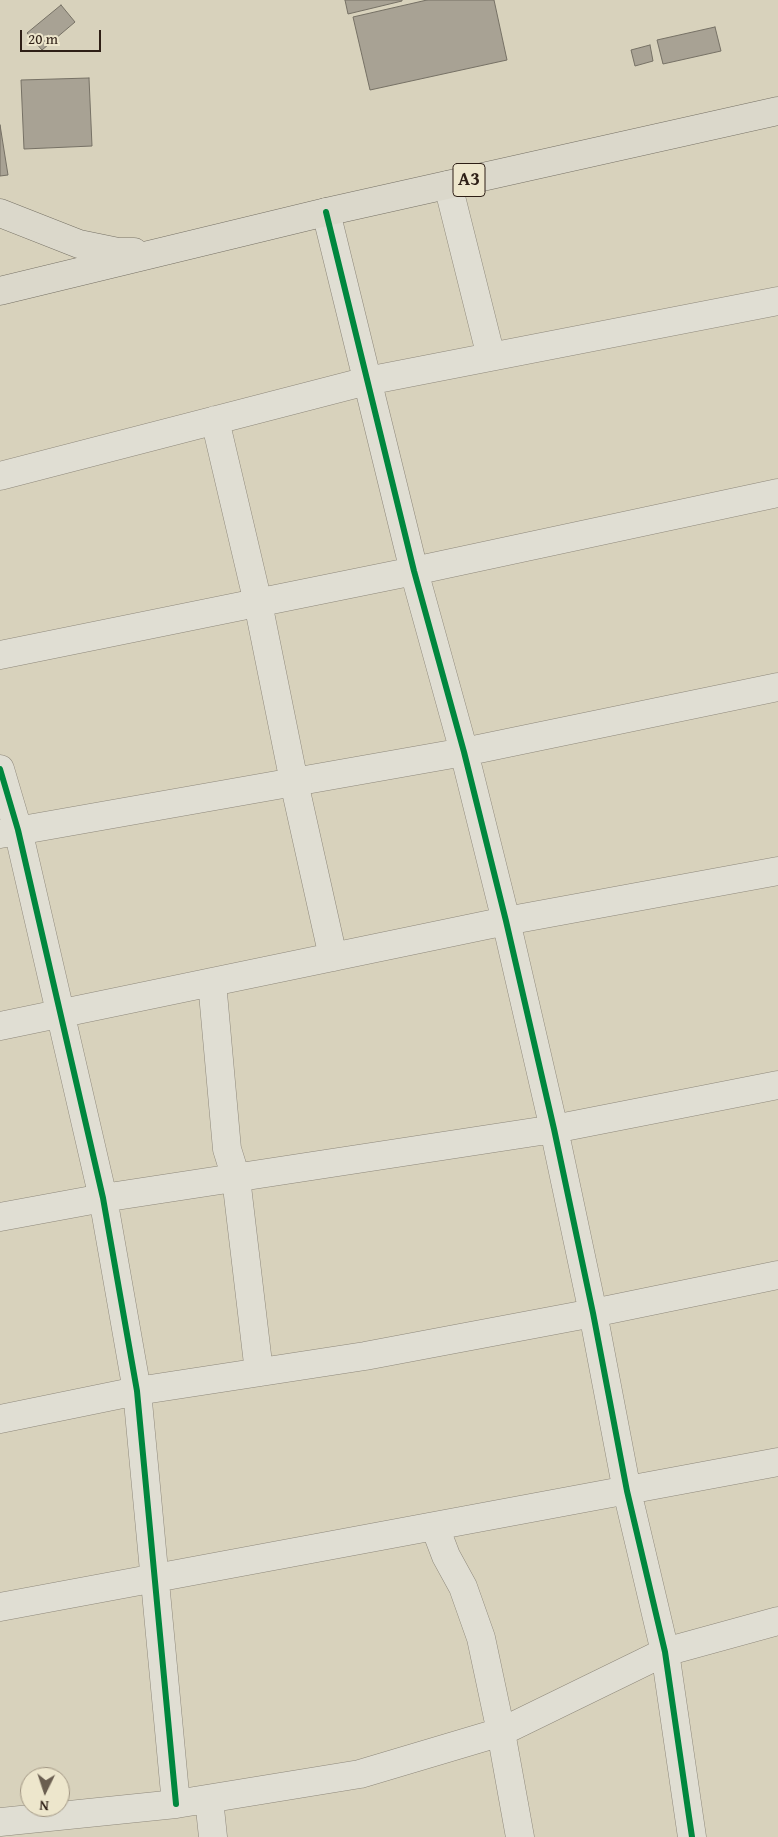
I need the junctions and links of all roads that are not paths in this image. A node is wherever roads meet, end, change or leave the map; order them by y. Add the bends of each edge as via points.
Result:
1 (778, 112) edge
2 (448, 185) junction
3 (326, 212) junction
4 (0, 213) edge
5 (160, 252) junction
6 (0, 291) edge
7 (778, 301) edge
8 (491, 357) junction
9 (367, 381) junction
10 (214, 420) junction
11 (0, 476) edge
12 (778, 493) edge
13 (414, 571) junction
14 (258, 603) junction
15 (0, 655) edge
16 (778, 686) edge
17 (464, 752) junction
18 (0, 769) edge
19 (294, 782) junction
20 (9, 832) edge
21 (778, 871) edge
22 (506, 921) junction
23 (332, 957) junction
24 (212, 982) junction
25 (61, 1013) junction
26 (0, 1026) edge
27 (778, 1085) edge
28 (554, 1129) junction
29 (236, 1178) junction
30 (103, 1198) junction
31 (0, 1217) edge
32 (778, 1275) edge
33 (593, 1313) junction
34 (259, 1372) junction
35 (137, 1391) junction
36 (0, 1419) edge
37 (778, 1462) edge
38 (627, 1491) junction
39 (435, 1527) junction
40 (155, 1579) junction
41 (0, 1608) edge
42 (778, 1622) edge
43 (665, 1652) junction
44 (501, 1732) junction
45 (209, 1799) junction
46 (176, 1804) junction
47 (0, 1822) edge
48 (213, 1837) edge
49 (520, 1837) edge
50 (692, 1837) edge

1 - 2 highway, A3
2 - 3 highway, A3
2 - 8 street
3 - 5 highway, A3
3 - 9 street
4 - 5 highway, A3 via 79,244 118,252
5 - 6 highway, A3
7 - 8 street
8 - 9 street
9 - 10 street
9 - 13 street
10 - 11 street
10 - 14 street
12 - 13 street
13 - 14 street
13 - 17 street
14 - 15 street
14 - 19 street
16 - 17 street
17 - 19 street
17 - 22 street
18 - 20 street
19 - 20 street
19 - 23 street
20 - 25 street
21 - 22 street
22 - 23 street
22 - 28 street
23 - 24 street
24 - 25 street
24 - 29 street via 227,1149
25 - 26 street
25 - 30 street
27 - 28 street
28 - 29 street
28 - 33 street
29 - 30 street
29 - 34 street
30 - 31 street
30 - 35 street
32 - 33 street
33 - 34 street via 365,1356
33 - 38 street
34 - 35 street
35 - 36 street
35 - 40 street
37 - 38 street
38 - 39 street
38 - 43 street
39 - 40 street
39 - 44 street via 463,1587 480,1638
40 - 41 street
40 - 46 street
42 - 43 street
43 - 44 street
43 - 50 street
44 - 45 street via 360,1774
44 - 49 street
45 - 46 street
45 - 48 street
46 - 47 street

